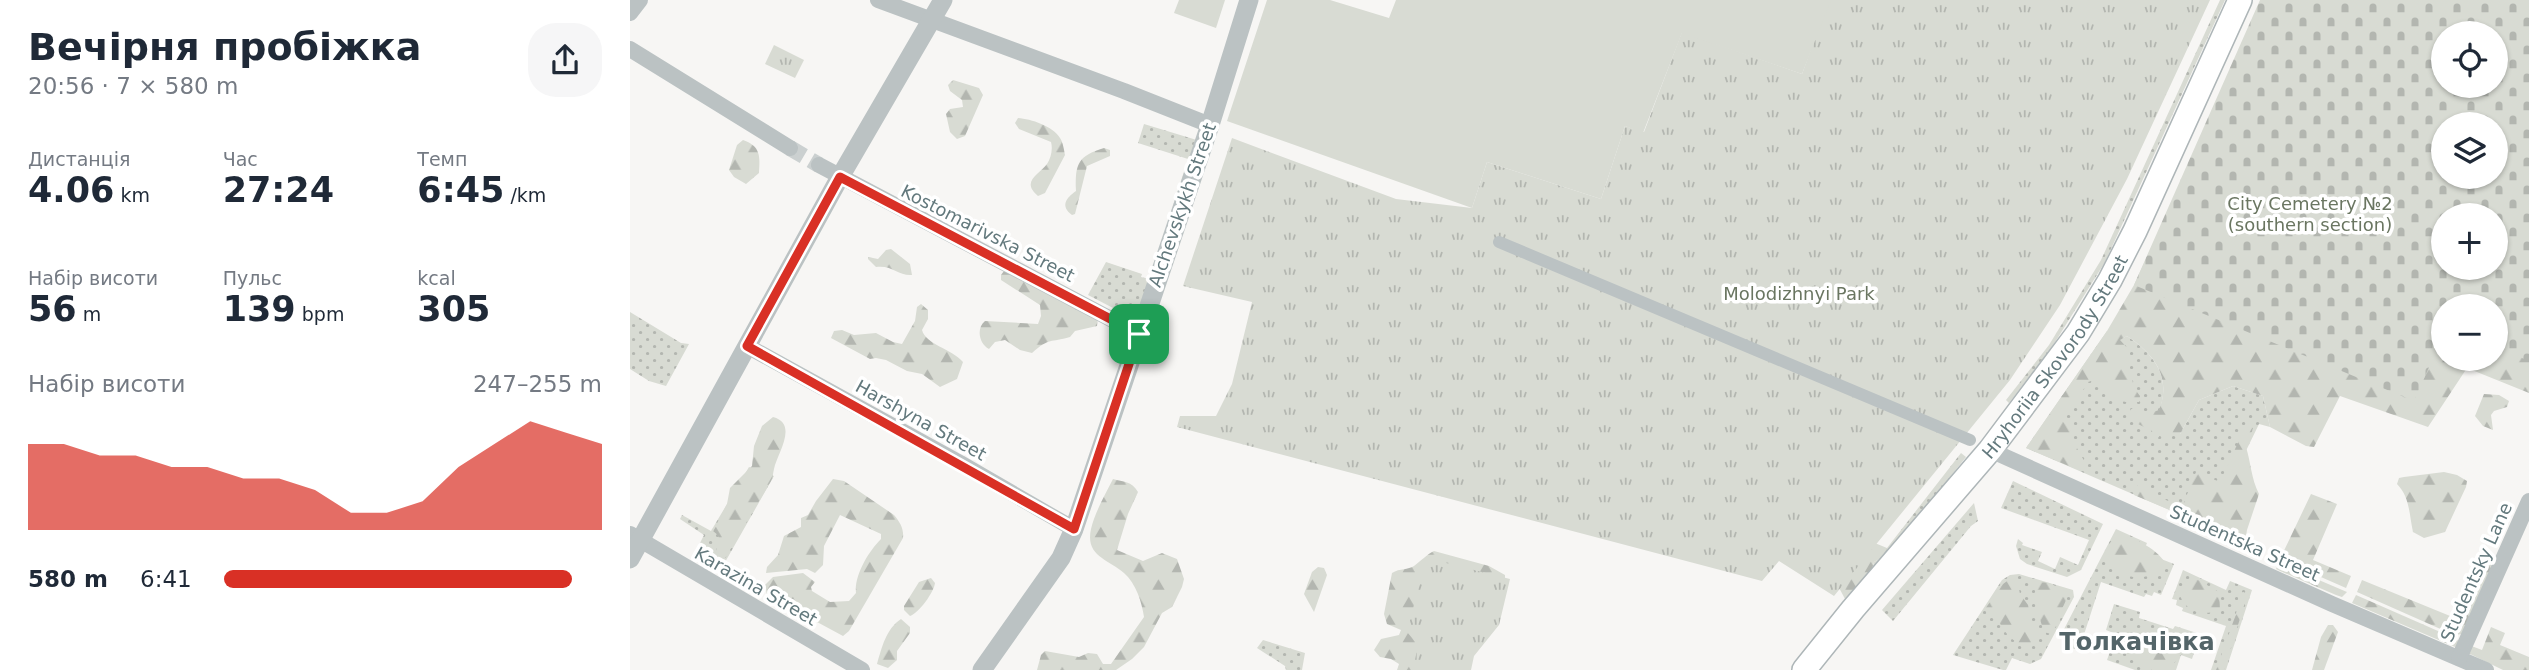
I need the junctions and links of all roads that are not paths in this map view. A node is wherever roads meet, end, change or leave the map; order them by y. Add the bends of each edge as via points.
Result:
1 (640, 0) edge
2 (878, 0) edge
3 (943, 0) edge
4 (1249, 0) edge
5 (2241, 0) edge
6 (630, 13) edge
7 (931, 19) junction
8 (630, 49) edge
9 (1210, 125) junction
10 (790, 148) tunnel mouth
11 (819, 166) tunnel mouth
12 (840, 177) junction
13 (1499, 242) dead end
14 (1139, 334) junction
15 (747, 346) junction
16 (1980, 445) junction
17 (2529, 501) edge
18 (1074, 529) junction
19 (635, 538) edge
20 (630, 559) edge
21 (2459, 658) junction
22 (862, 670) edge
23 (982, 670) edge
24 (1804, 670) edge
25 (2486, 670) edge

1 - 6 street
2 - 7 street
3 - 7 street
4 - 9 street, Alchevskykh Street
5 - 16 main road, Hryhoriia Skovorody Street via 2110,280 2078,333
7 - 9 street
7 - 12 street
8 - 10 street
9 - 14 street, Alchevskykh Street
11 - 12 street, Kostomarivska Street
12 - 14 street, Kostomarivska Street
12 - 15 street
13 - 16 street
14 - 18 street, Alchevskykh Street
15 - 18 street, Harshyna Street
15 - 19 street
16 - 21 street, Studentska Street
16 - 24 main road, Hryhoriia Skovorody Street
17 - 21 street, Studentsky Lane
18 - 23 street, Alchevskykh Street via 1061,558
19 - 20 street
19 - 22 street, Karazina Street
21 - 25 street, Studentska Street

